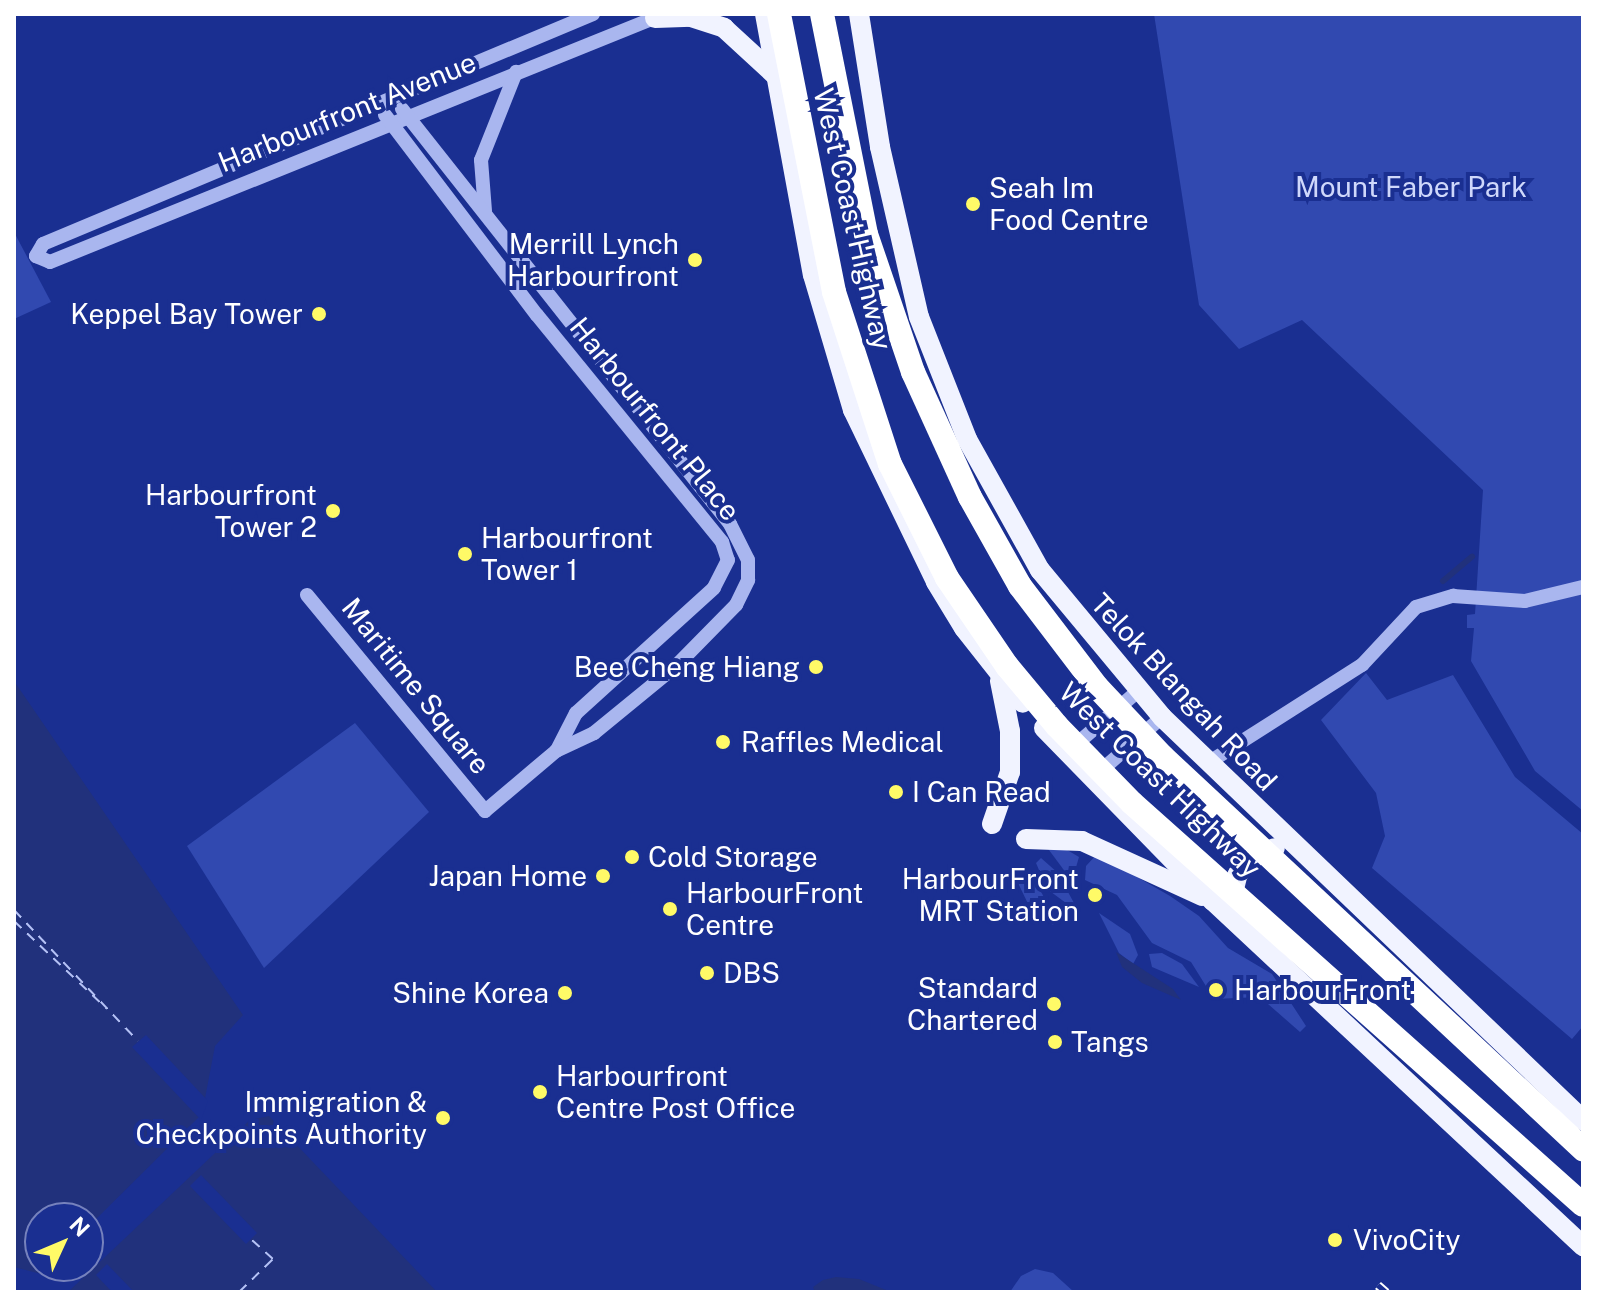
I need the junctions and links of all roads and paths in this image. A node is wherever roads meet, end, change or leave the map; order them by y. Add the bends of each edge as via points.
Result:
1 (593, 14) edge
2 (765, 14) edge
3 (779, 14) edge
4 (822, 14) edge
5 (859, 14) edge
6 (660, 16) edge
7 (516, 72) junction
8 (776, 77) junction
9 (395, 99) junction
10 (379, 106) junction
11 (407, 114) junction
12 (390, 121) junction
13 (220, 171) junction
14 (228, 188) junction
15 (485, 211) junction
16 (1583, 587) edge
17 (307, 595) dead end
18 (999, 676) junction
19 (1138, 691) junction
20 (1162, 717) junction
21 (556, 751) junction
22 (1066, 753) junction
23 (1208, 763) junction
24 (1091, 779) junction
25 (485, 811) joint
26 (992, 824) dead end
27 (1026, 839) dead end
28 (1300, 854) junction
29 (1213, 901) junction
30 (1234, 921) junction
31 (1583, 1120) edge
32 (1583, 1149) edge
33 (1583, 1205) edge
34 (1583, 1246) edge

1 - 9 street, Harbourfront Avenue
2 - 8 main road
3 - 33 highway, West Coast Highway, bridge via 807,171 858,378 899,485 964,604 1017,678 1132,803
4 - 32 highway, West Coast Highway, bridge via 866,234 913,372 970,497 1020,586 1097,687 1163,757
5 - 19 main road, Telok Blangah Road via 880,147 919,317 943,386 989,485 1040,570
6 - 7 street, Harbourfront Avenue
6 - 8 main road via 691,17 724,28 759,55
7 - 11 street, Harbourfront Avenue
7 - 15 street via 481,160
8 - 18 main road via 813,275 853,410 911,538
9 - 10 street, Harbourfront Avenue
9 - 11 street, Harbourfront Place
10 - 12 street, Harbourfront Place
10 - 13 street, Harbourfront Avenue
11 - 12 street, Harbourfront Avenue
11 - 15 street, Harbourfront Place
12 - 14 street, Harbourfront Avenue
12 - 21 street, Harbourfront Place via 537,315 722,542 728,560 714,588 576,713
13 - 14 street
13 - 14 street, Harbourfront Avenue via 43,244 36,256 50,262
15 - 21 street, Harbourfront Place via 730,524 748,560 743,594 717,625 606,724
16 - 23 street via 1525,601 1453,596 1416,607 1362,665
17 - 25 street, Maritime Square
18 - 22 main road
18 - 26 main road via 1010,731 1010,772
19 - 20 main road, Telok Blangah Road
19 - 22 street
20 - 23 main road, Telok Blangah Road
20 - 24 street
21 - 25 street, Harbourfront Place
22 - 24 main road
23 - 28 main road, Telok Blangah Road
24 - 29 main road
27 - 29 main road via 1082,841
28 - 30 main road via 1271,847 1247,864 1232,886
28 - 31 main road, Telok Blangah Road
29 - 30 main road
30 - 34 main road

